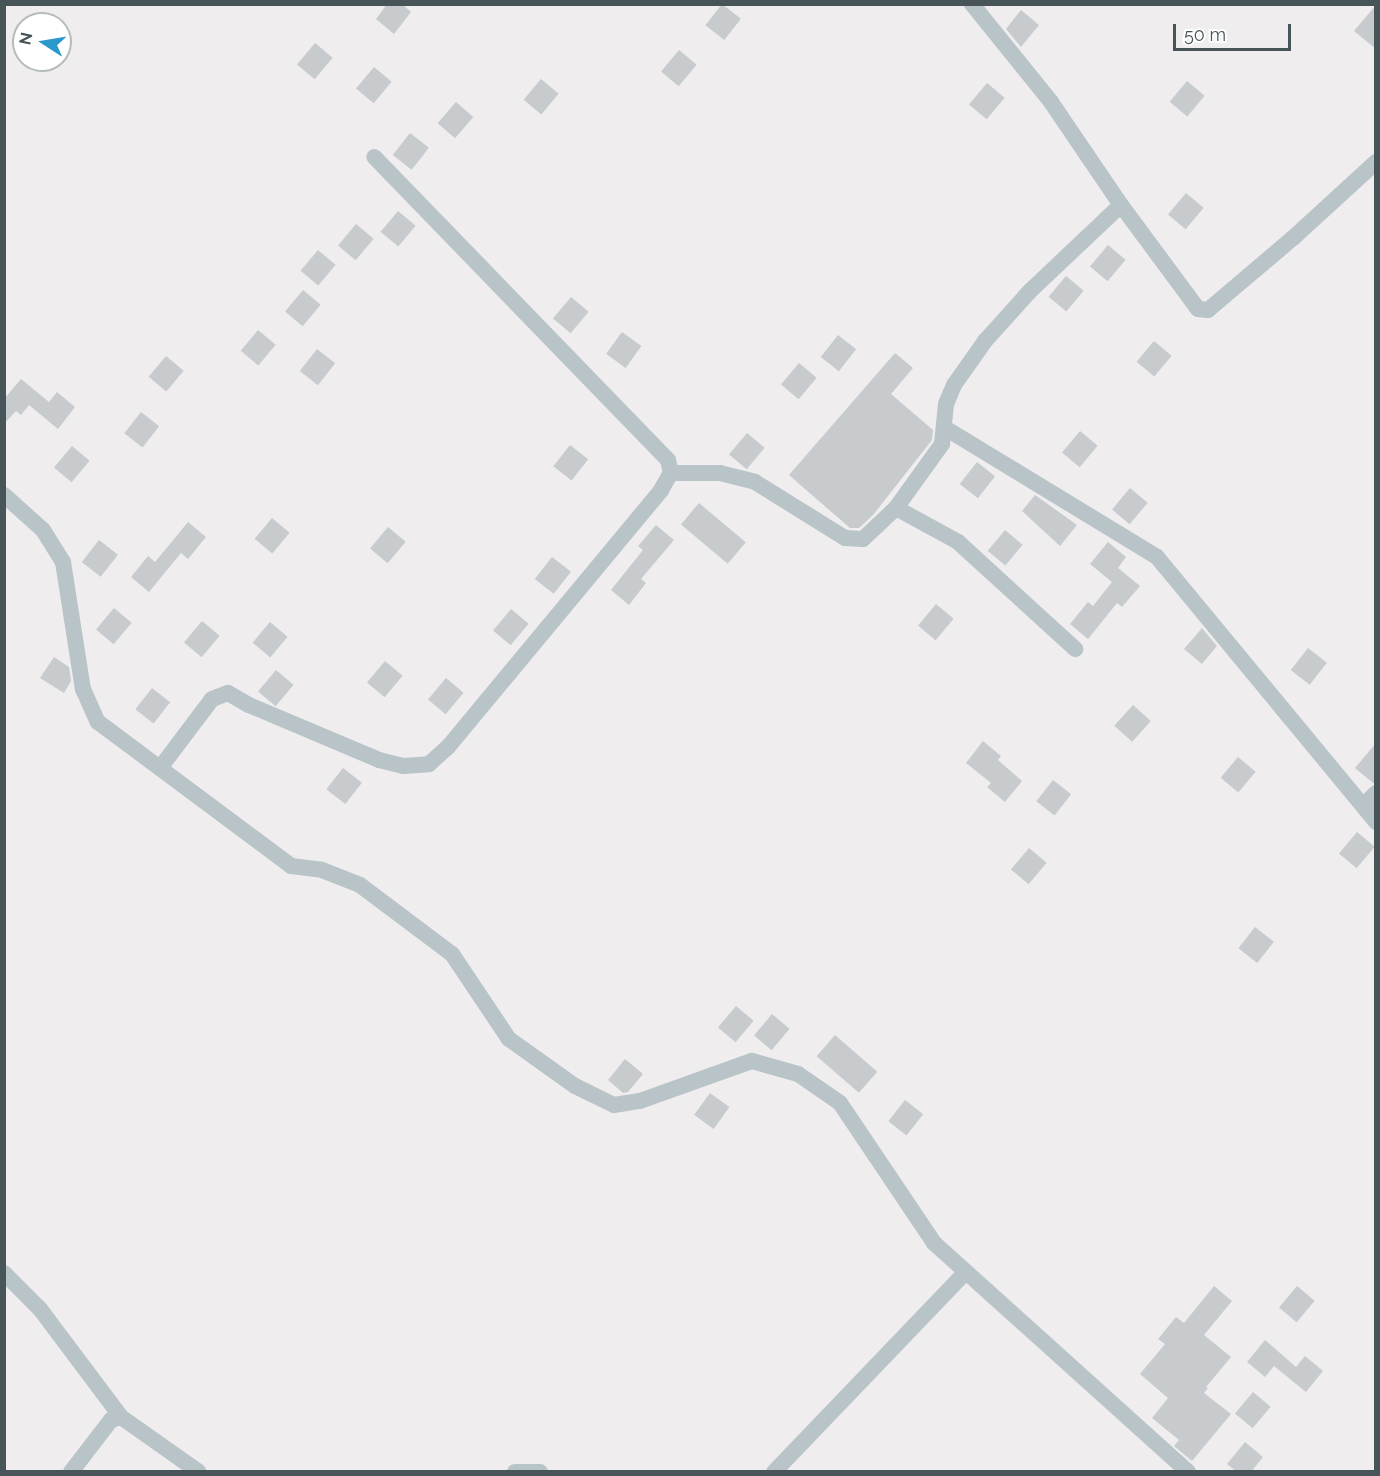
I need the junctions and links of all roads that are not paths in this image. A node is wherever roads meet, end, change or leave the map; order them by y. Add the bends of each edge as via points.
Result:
1 (972, 4) edge
2 (374, 157) dead end
3 (1376, 162) edge
4 (1121, 205) junction
5 (945, 428) junction
6 (671, 473) junction
7 (4, 495) edge
8 (896, 508) junction
9 (1075, 649) dead end
10 (160, 768) junction
11 (1370, 799) edge
12 (1376, 822) edge
13 (966, 1272) junction
14 (4, 1273) edge
15 (121, 1417) junction
16 (71, 1472) edge
17 (199, 1472) edge
18 (514, 1472) edge
19 (540, 1472) edge
20 (774, 1472) edge
21 (1188, 1472) edge

1 - 4 street via 1052,102
2 - 6 street via 668,460
3 - 4 street via 1208,310 1198,309 1191,301
4 - 5 street via 1030,291 986,341 954,385 946,404
5 - 8 street via 942,444
5 - 11 street via 1157,557
6 - 8 street via 720,473 755,482 854,540 863,539
6 - 10 street via 662,490 456,738 429,764 403,765 379,760 228,693 212,699
7 - 10 street via 43,530 63,562 83,689 98,722
8 - 9 street via 958,542
10 - 13 street via 291,866 322,870 360,885 452,954 509,1039 575,1086 614,1105 640,1101 752,1061 798,1074 840,1103 934,1244
11 - 12 street
13 - 20 street
13 - 21 street
14 - 15 street via 40,1309
15 - 16 street via 111,1420
15 - 17 street
18 - 19 street

